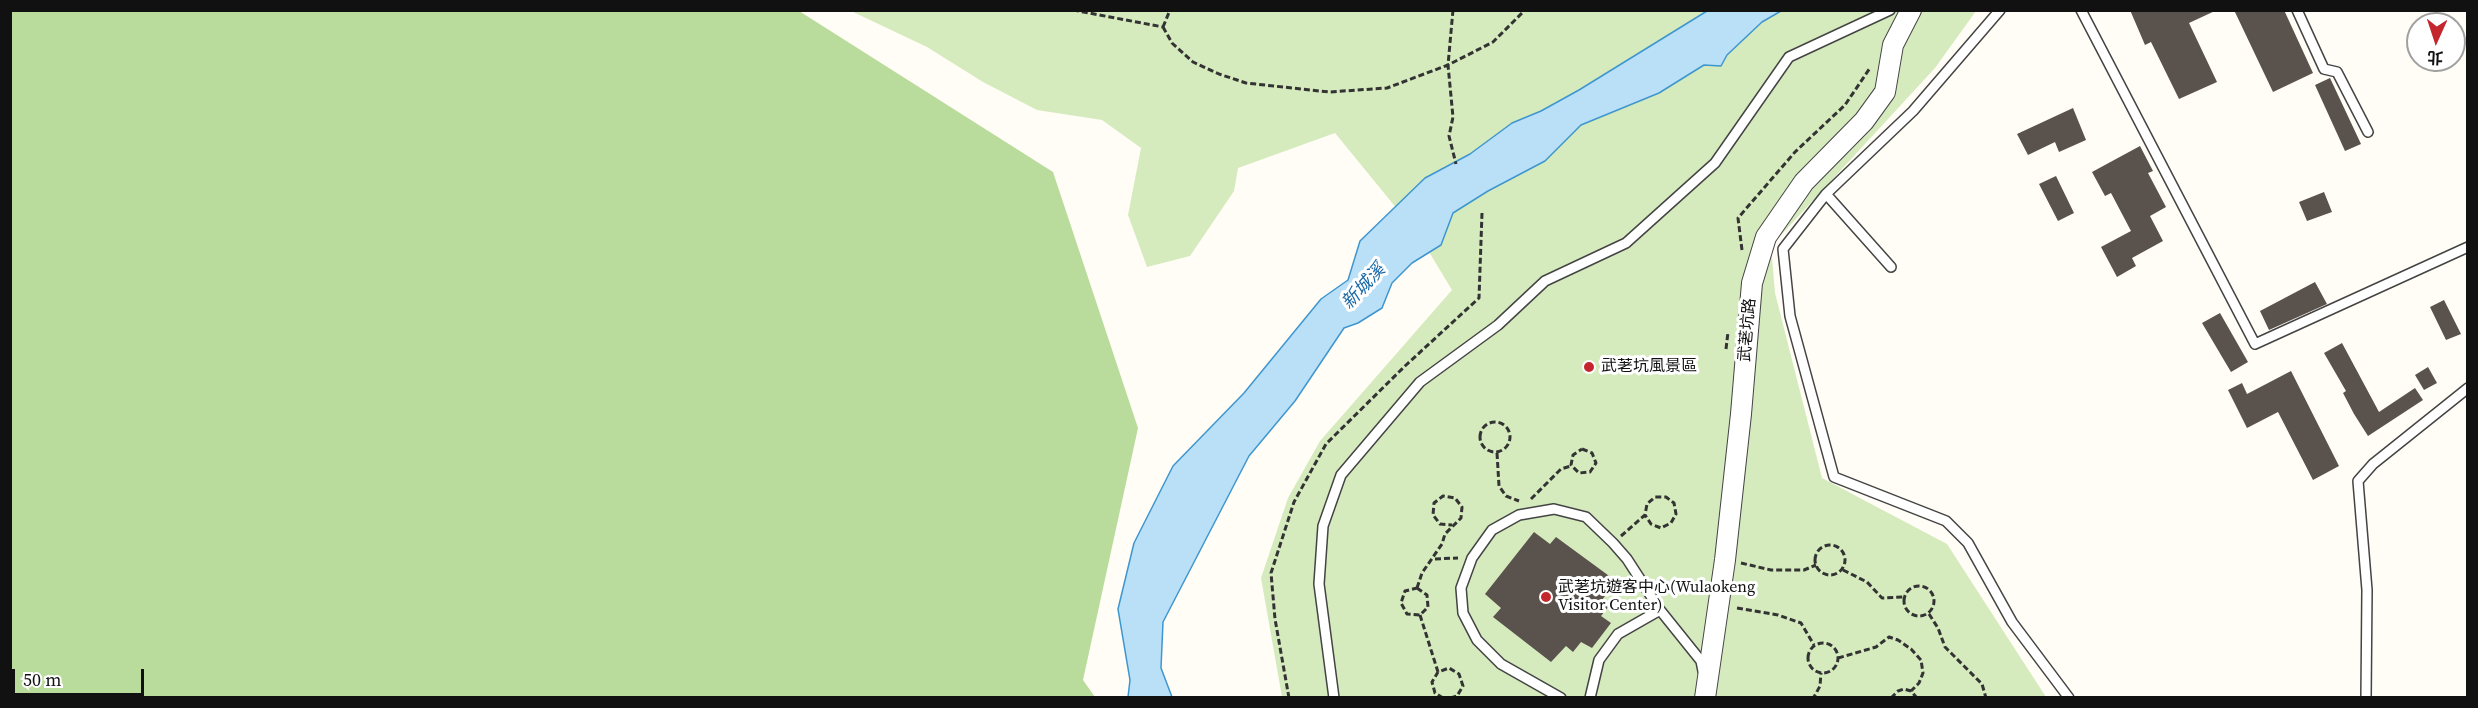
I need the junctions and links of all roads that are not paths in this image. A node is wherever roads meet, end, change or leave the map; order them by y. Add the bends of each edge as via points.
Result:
1 (1890, 10) edge
2 (1911, 10) edge
3 (2000, 10) edge
4 (2081, 10) edge
5 (2297, 10) edge
6 (2368, 132) dead end
7 (1826, 194) junction
8 (2468, 247) edge
9 (1891, 267) dead end
10 (2468, 388) edge
11 (1660, 610) junction
12 (1705, 691) edge
13 (1334, 698) edge
14 (1561, 698) edge
15 (1590, 698) edge
16 (2069, 698) edge
17 (2366, 698) edge

1 - 13 lane via 1789,57 1715,163 1626,243 1545,281 1498,325 1420,382 1341,475 1323,526 1319,584
2 - 12 street, 武荖坑路 via 1893,45 1885,92 1864,122 1804,182 1766,237 1752,283 1725,560
3 - 7 lane via 1913,111
4 - 8 lane via 2256,344
5 - 6 lane via 2324,69 2337,72
7 - 9 lane
7 - 16 lane via 1783,249 1790,316 1834,477 1946,521 1968,543 2012,622
10 - 17 lane via 2373,464 2358,481 2367,590
11 - 12 lane via 1701,661
11 - 14 lane via 1627,559 1586,517 1554,508 1519,515 1492,530 1472,558 1461,588 1463,613 1477,640 1501,664
11 - 15 lane via 1618,634 1599,660

